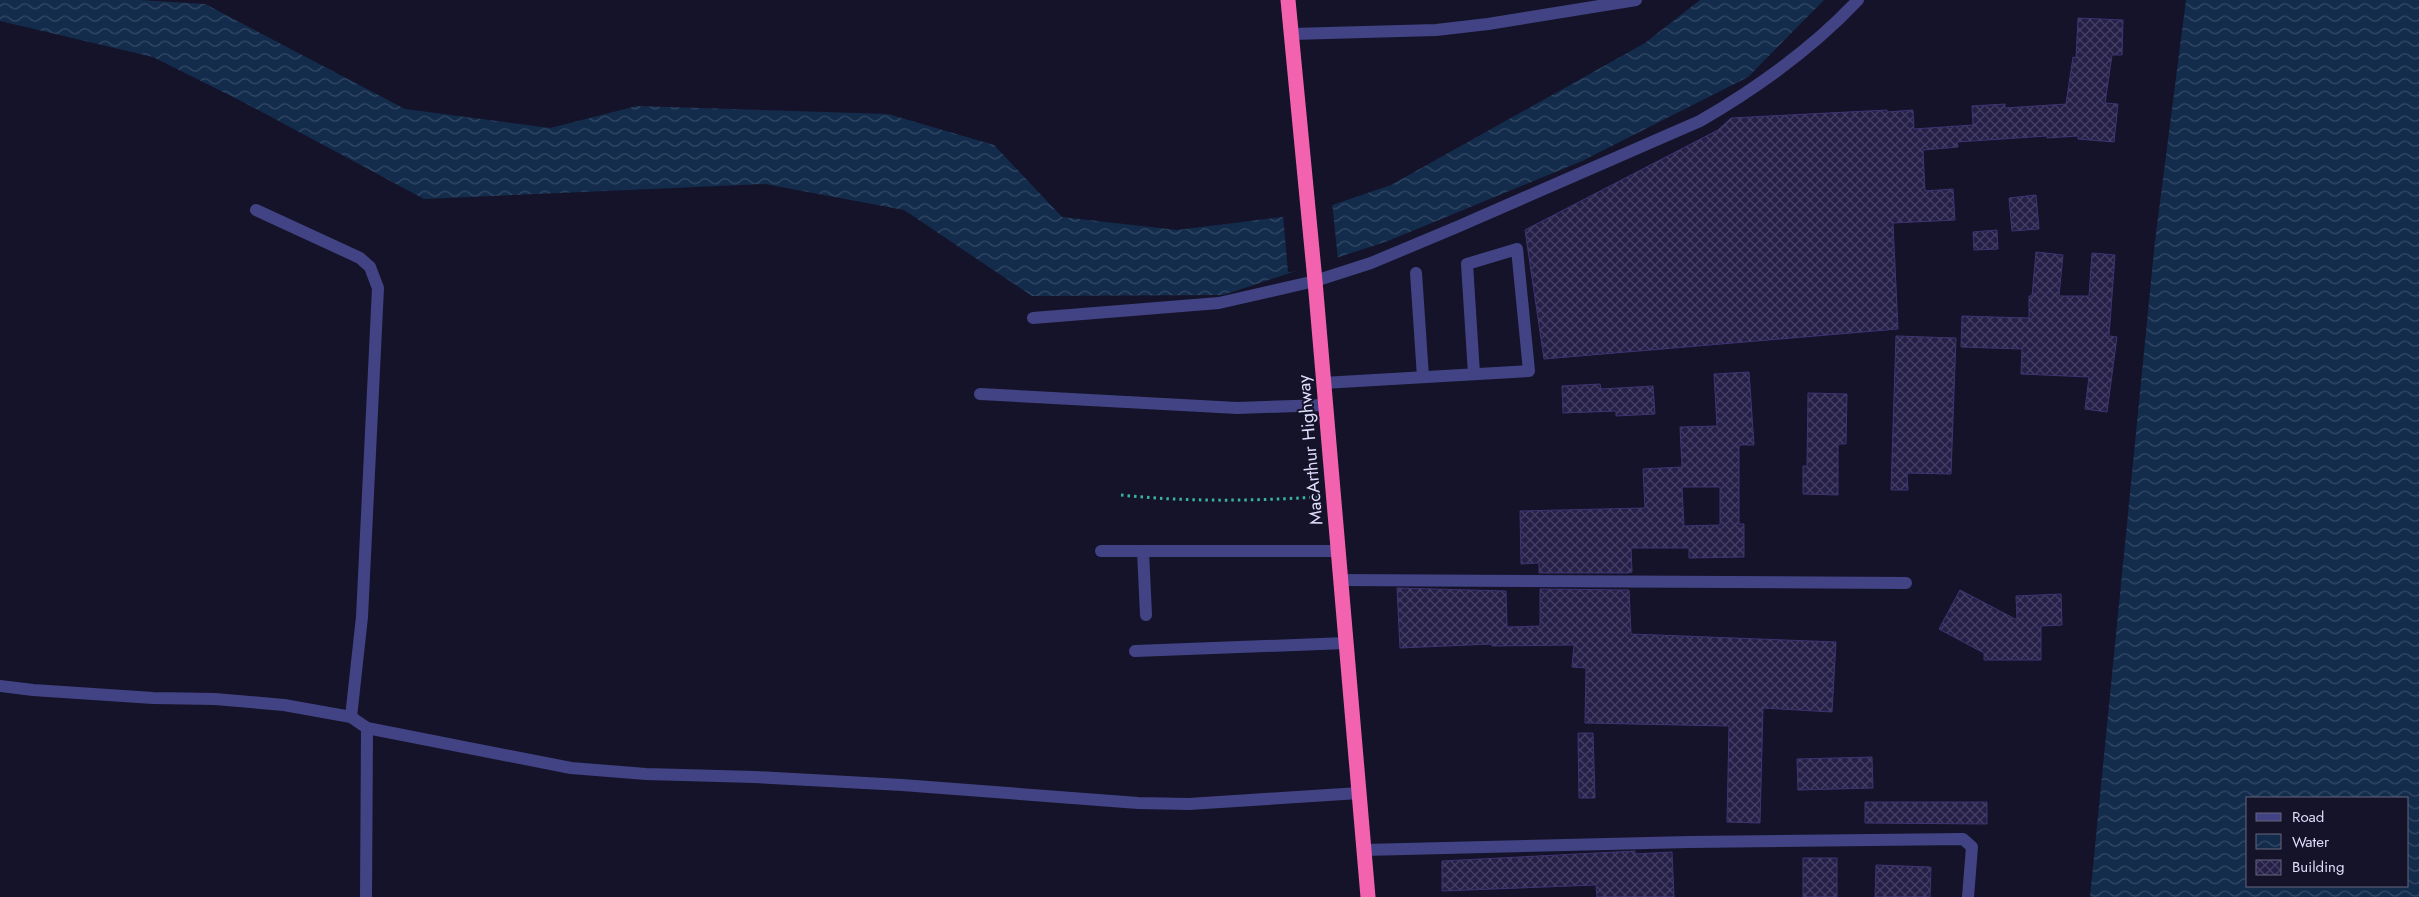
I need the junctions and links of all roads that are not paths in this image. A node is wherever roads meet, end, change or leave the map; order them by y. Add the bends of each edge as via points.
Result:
1 (1288, 0) edge
2 (1636, 0) edge
3 (1858, 0) edge
4 (1292, 34) junction
5 (256, 210) dead end
6 (1416, 273) dead end
7 (1315, 276) junction
8 (1033, 318) dead end
9 (1474, 374) junction
10 (1423, 377) junction
11 (1323, 383) junction
12 (980, 394) dead end
13 (1324, 405) junction
14 (1100, 551) dead end
15 (1143, 551) junction
16 (1337, 551) junction
17 (1340, 580) junction
18 (1906, 584) dead end
19 (1146, 615) dead end
20 (1346, 643) junction
21 (1135, 650) dead end
22 (0, 686) edge
23 (351, 717) junction
24 (367, 728) junction
25 (1359, 793) junction
26 (1364, 850) junction
27 (366, 897) edge
28 (1368, 897) edge
29 (1968, 897) edge

1 - 4 highway, MacArthur Highway
2 - 4 street via 1436,30
3 - 7 street via 1814,43 1733,102 1700,121 1371,263
4 - 7 highway, MacArthur Highway
5 - 23 street via 360,258 370,267 378,288 362,617
6 - 10 street
7 - 8 street via 1219,303
7 - 11 highway, MacArthur Highway
9 - 9 street via 1529,371 1517,249 1467,264
9 - 10 street
10 - 11 street
11 - 13 highway, MacArthur Highway
12 - 13 street via 1236,408
13 - 16 highway, MacArthur Highway
14 - 15 street
15 - 16 street
15 - 19 street
16 - 17 highway, MacArthur Highway
17 - 18 street
17 - 20 highway, MacArthur Highway
20 - 21 street
20 - 25 highway, MacArthur Highway
22 - 23 street via 235,700
23 - 24 street
24 - 25 street via 571,768 646,774 843,782 1147,803 1189,804
24 - 27 street
25 - 26 highway, MacArthur Highway
26 - 28 highway, MacArthur Highway
26 - 29 street via 1963,839 1972,847

